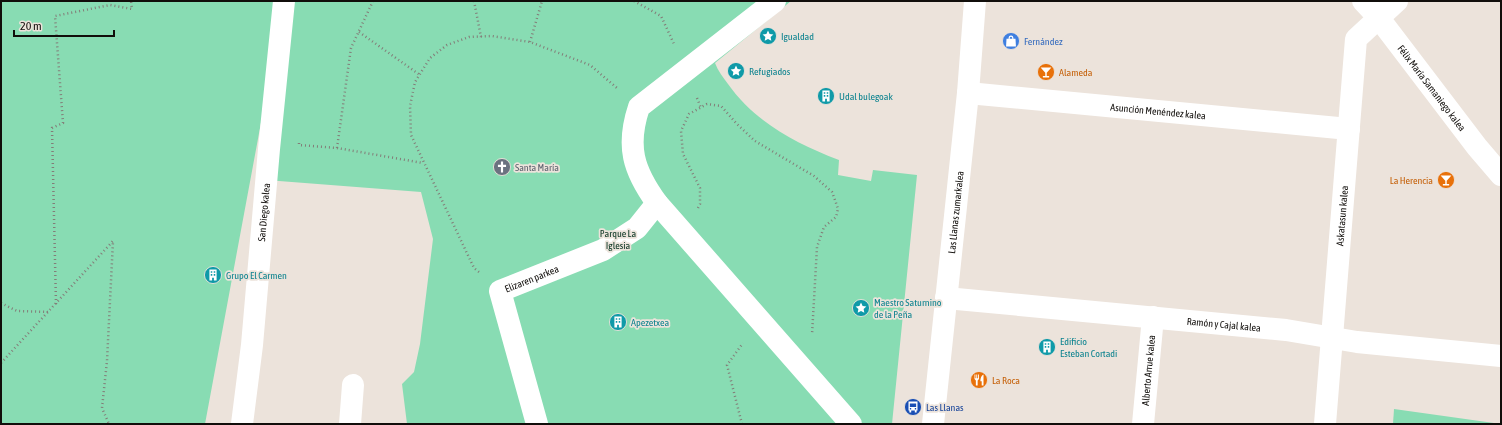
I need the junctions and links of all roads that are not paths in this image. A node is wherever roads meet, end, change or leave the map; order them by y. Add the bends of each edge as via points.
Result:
1 (284, 1) edge
2 (775, 1) edge
3 (975, 1) edge
4 (1363, 1) edge
5 (1397, 1) edge
6 (1378, 17) junction
7 (968, 93) junction
8 (1349, 129) junction
9 (1501, 175) edge
10 (657, 203) junction
11 (946, 298) junction
12 (1154, 317) junction
13 (1331, 339) junction
14 (1501, 356) edge
15 (353, 386) dead end
16 (242, 424) edge
17 (350, 424) edge
18 (537, 424) edge
19 (851, 424) edge
20 (933, 424) edge
21 (1143, 424) edge
22 (1325, 424) edge

1 - 16 street, San Diego kalea via 252,345
2 - 10 street via 639,106 633,124 632,147 636,169 646,189
3 - 7 street, Las Llanas zumarkalea
4 - 6 street, Félix María Samaniego kalea
5 - 6 street, Askatasun kalea
6 - 8 street, Askatasun kalea via 1356,39
6 - 9 street, Félix María Samaniego kalea
7 - 8 street, Asunción Menéndez kalea
7 - 11 street, Las Llanas zumarkalea
8 - 13 street, Askatasun kalea
10 - 18 street, Elizaren parkea via 637,228 603,250 500,291
10 - 19 street
11 - 12 street, Ramón y Cajal kalea
11 - 20 street, Las Llanas zumarkalea
12 - 13 street, Ramón y Cajal kalea via 1286,330
12 - 21 street, Alberto Arrue kalea
13 - 14 street, Ramón y Cajal kalea
13 - 22 street, Askatasun kalea
15 - 17 street

